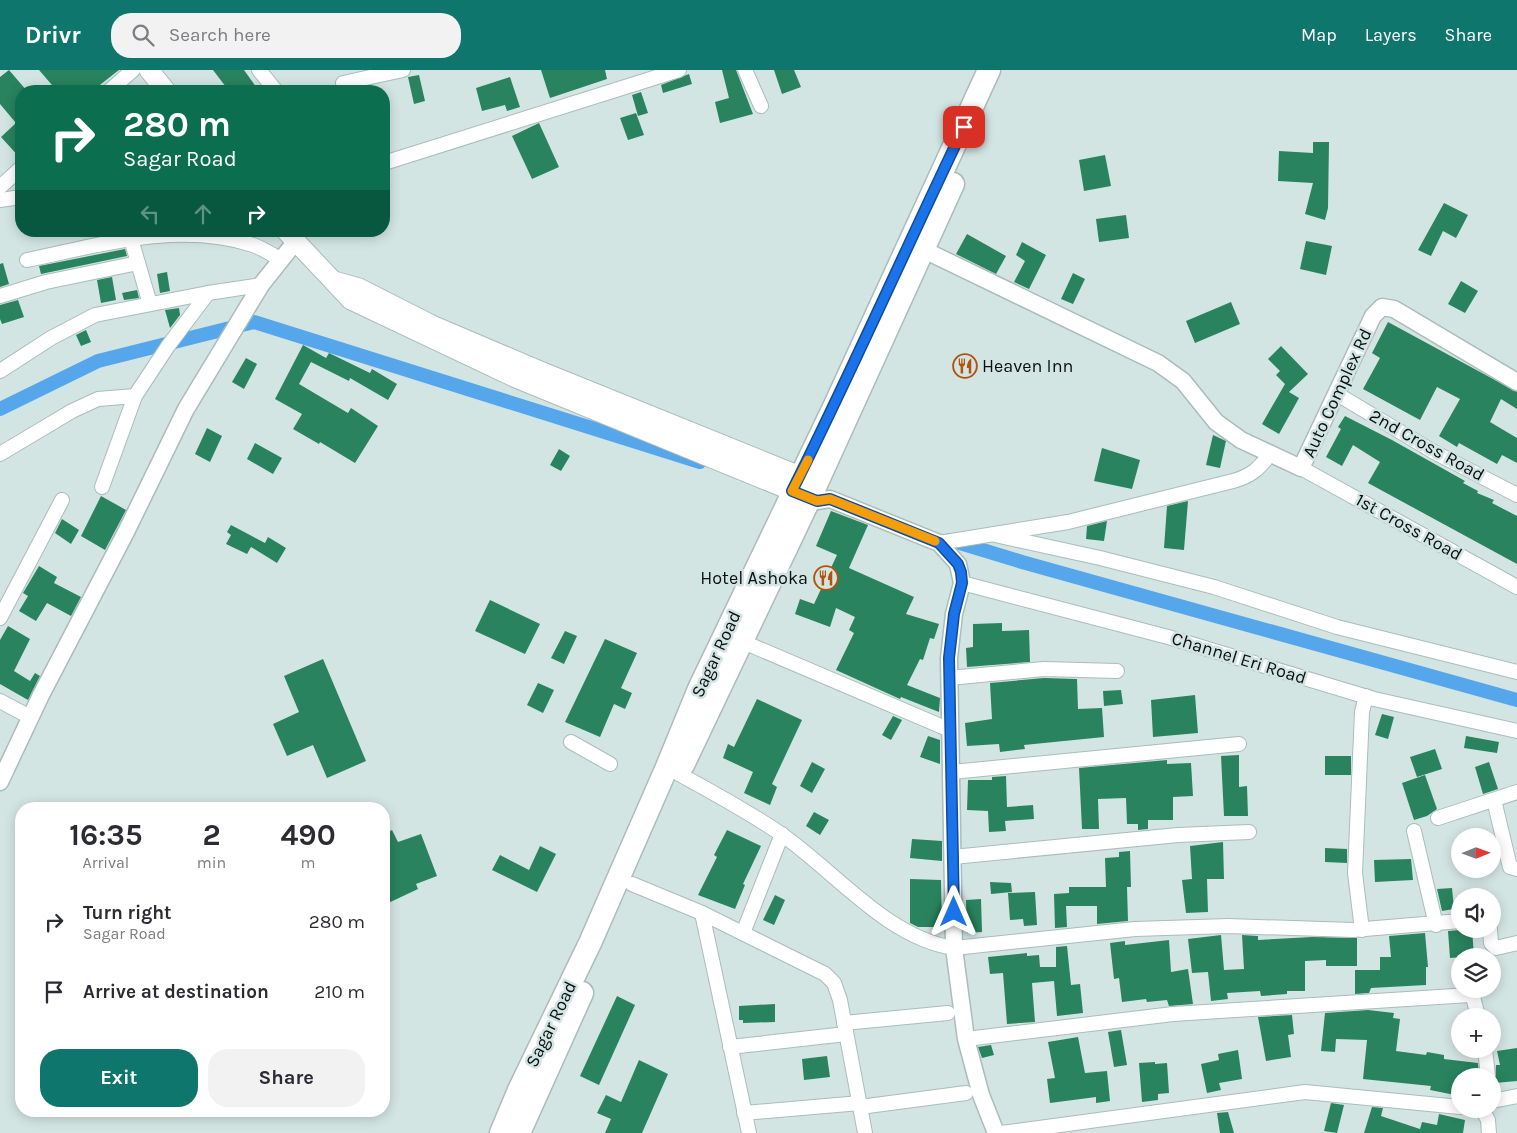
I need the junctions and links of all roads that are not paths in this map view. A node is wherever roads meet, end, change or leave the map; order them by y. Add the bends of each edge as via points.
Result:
1 (133, 70) edge
2 (149, 70) edge
3 (259, 70) edge
4 (403, 70) edge
5 (679, 70) edge
6 (745, 70) edge
7 (989, 70) edge
8 (1006, 70) edge
9 (661, 73) edge
10 (271, 81) edge
11 (343, 81) edge
12 (116, 85) edge
13 (161, 85) edge
14 (760, 106) dead end
15 (390, 161) edge
16 (15, 173) edge
17 (0, 187) edge
18 (15, 198) edge
19 (0, 200) edge
20 (142, 237) edge
21 (206, 237) edge
22 (289, 237) edge
23 (293, 237) edge
24 (132, 238) junction
25 (924, 250) junction
26 (280, 259) junction
27 (27, 260) dead end
28 (138, 263) junction
29 (261, 285) junction
30 (208, 293) junction
31 (0, 296) edge
32 (150, 304) junction
33 (0, 371) edge
34 (1517, 382) edge
35 (1338, 394) junction
36 (135, 396) junction
37 (0, 454) edge
38 (1270, 454) junction
39 (1301, 468) junction
40 (102, 487) dead end
41 (810, 489) junction
42 (1517, 495) edge
43 (62, 500) dead end
44 (995, 535) junction
45 (939, 543) junction
46 (962, 583) junction
47 (1517, 587) edge
48 (0, 618) edge
49 (741, 641) junction
50 (1117, 671) dead end
51 (1517, 672) edge
52 (949, 678) junction
53 (1366, 696) junction
54 (0, 701) edge
55 (30, 717) junction
56 (950, 730) junction
57 (1517, 732) edge
58 (570, 742) dead end
59 (1239, 744) dead end
60 (610, 764) dead end
61 (952, 772) junction
62 (679, 774) junction
63 (0, 782) edge
64 (1517, 792) edge
65 (1494, 800) junction
66 (1438, 818) dead end
67 (1414, 831) dead end
68 (1249, 832) dead end
69 (782, 834) junction
70 (953, 857) junction
71 (1517, 869) edge
72 (632, 884) junction
73 (702, 914) junction
74 (1451, 923) edge
75 (1436, 925) junction
76 (1362, 930) junction
77 (742, 933) junction
78 (1491, 938) edge
79 (1517, 943) edge
80 (954, 948) junction
81 (1476, 1008) edge
82 (948, 1013) dead end
83 (845, 1029) junction
84 (966, 1039) junction
85 (730, 1047) junction
86 (966, 1094) dead end
87 (1517, 1096) edge
88 (1501, 1099) edge
89 (860, 1105) junction
90 (1451, 1106) edge
91 (744, 1113) junction
92 (1487, 1118) edge
93 (502, 1133) edge
94 (519, 1133) edge
95 (749, 1133) edge
96 (865, 1133) edge
97 (996, 1133) edge
98 (1001, 1133) edge
99 (1489, 1133) edge

1 - 12 street
2 - 13 main road
3 - 10 street
4 - 11 street
5 - 9 street
6 - 14 street
7 - 41 highway, Sagar Road via 835,405
8 - 25 highway, Sagar Road
9 - 15 street
16 - 17 street
18 - 19 street
20 - 24 street
21 - 26 street via 255,245
22 - 26 street
23 - 41 main road via 352,300 516,378
24 - 27 street
24 - 28 street
25 - 38 street, Auto Complex Rd via 1158,363 1183,381 1216,422 1241,440
25 - 41 highway, Sagar Road
26 - 29 street
28 - 31 street via 46,282
28 - 32 street
29 - 30 street
29 - 55 street via 186,410
30 - 32 street
30 - 36 street
32 - 33 street via 106,311 86,319
34 - 35 street, Auto Complex Rd via 1394,309 1382,307 1373,316
35 - 39 street, Auto Complex Rd
35 - 42 street, 2nd Cross Road via 1434,452
36 - 37 street via 98,399
36 - 40 street
38 - 39 street, Auto Complex Rd
38 - 44 street via 1249,476 1233,481 1068,522
39 - 47 street, 1st Cross Road
41 - 45 street
41 - 49 highway, Sagar Road
41 - 93 highway, Sagar Road via 698,689 590,943 519,1090
43 - 48 street
44 - 45 street
44 - 51 street via 1214,587 1337,627
45 - 46 street via 958,564
46 - 52 street via 954,614
46 - 53 street, Channel Eri Road via 1168,637
49 - 56 street
49 - 62 highway, Sagar Road
50 - 52 street via 1044,669
52 - 56 street
53 - 57 street, Channel Eri Road
53 - 76 street via 1362,712 1356,873
54 - 55 street
55 - 63 street
56 - 61 street
58 - 60 street
59 - 61 street
61 - 70 street
62 - 69 street
62 - 72 highway, Sagar Road
64 - 65 street
65 - 66 street
65 - 71 street via 1510,867
67 - 75 street
68 - 70 street via 1178,835
69 - 77 street
69 - 80 street via 901,930 933,945
70 - 80 street
72 - 73 street
72 - 94 highway, Sagar Road
73 - 77 street
73 - 85 street
74 - 75 street
75 - 76 street
76 - 80 street via 1228,926 1135,930
77 - 83 street via 825,974 834,983
78 - 79 street via 1496,948
80 - 84 street
81 - 84 street via 1470,995 1173,1014
82 - 83 street
83 - 85 street
83 - 89 street
84 - 97 street via 981,1095
85 - 91 street
86 - 89 street
87 - 88 street
89 - 91 street
89 - 96 street
90 - 98 street via 1305,1092
91 - 95 street
92 - 99 street

